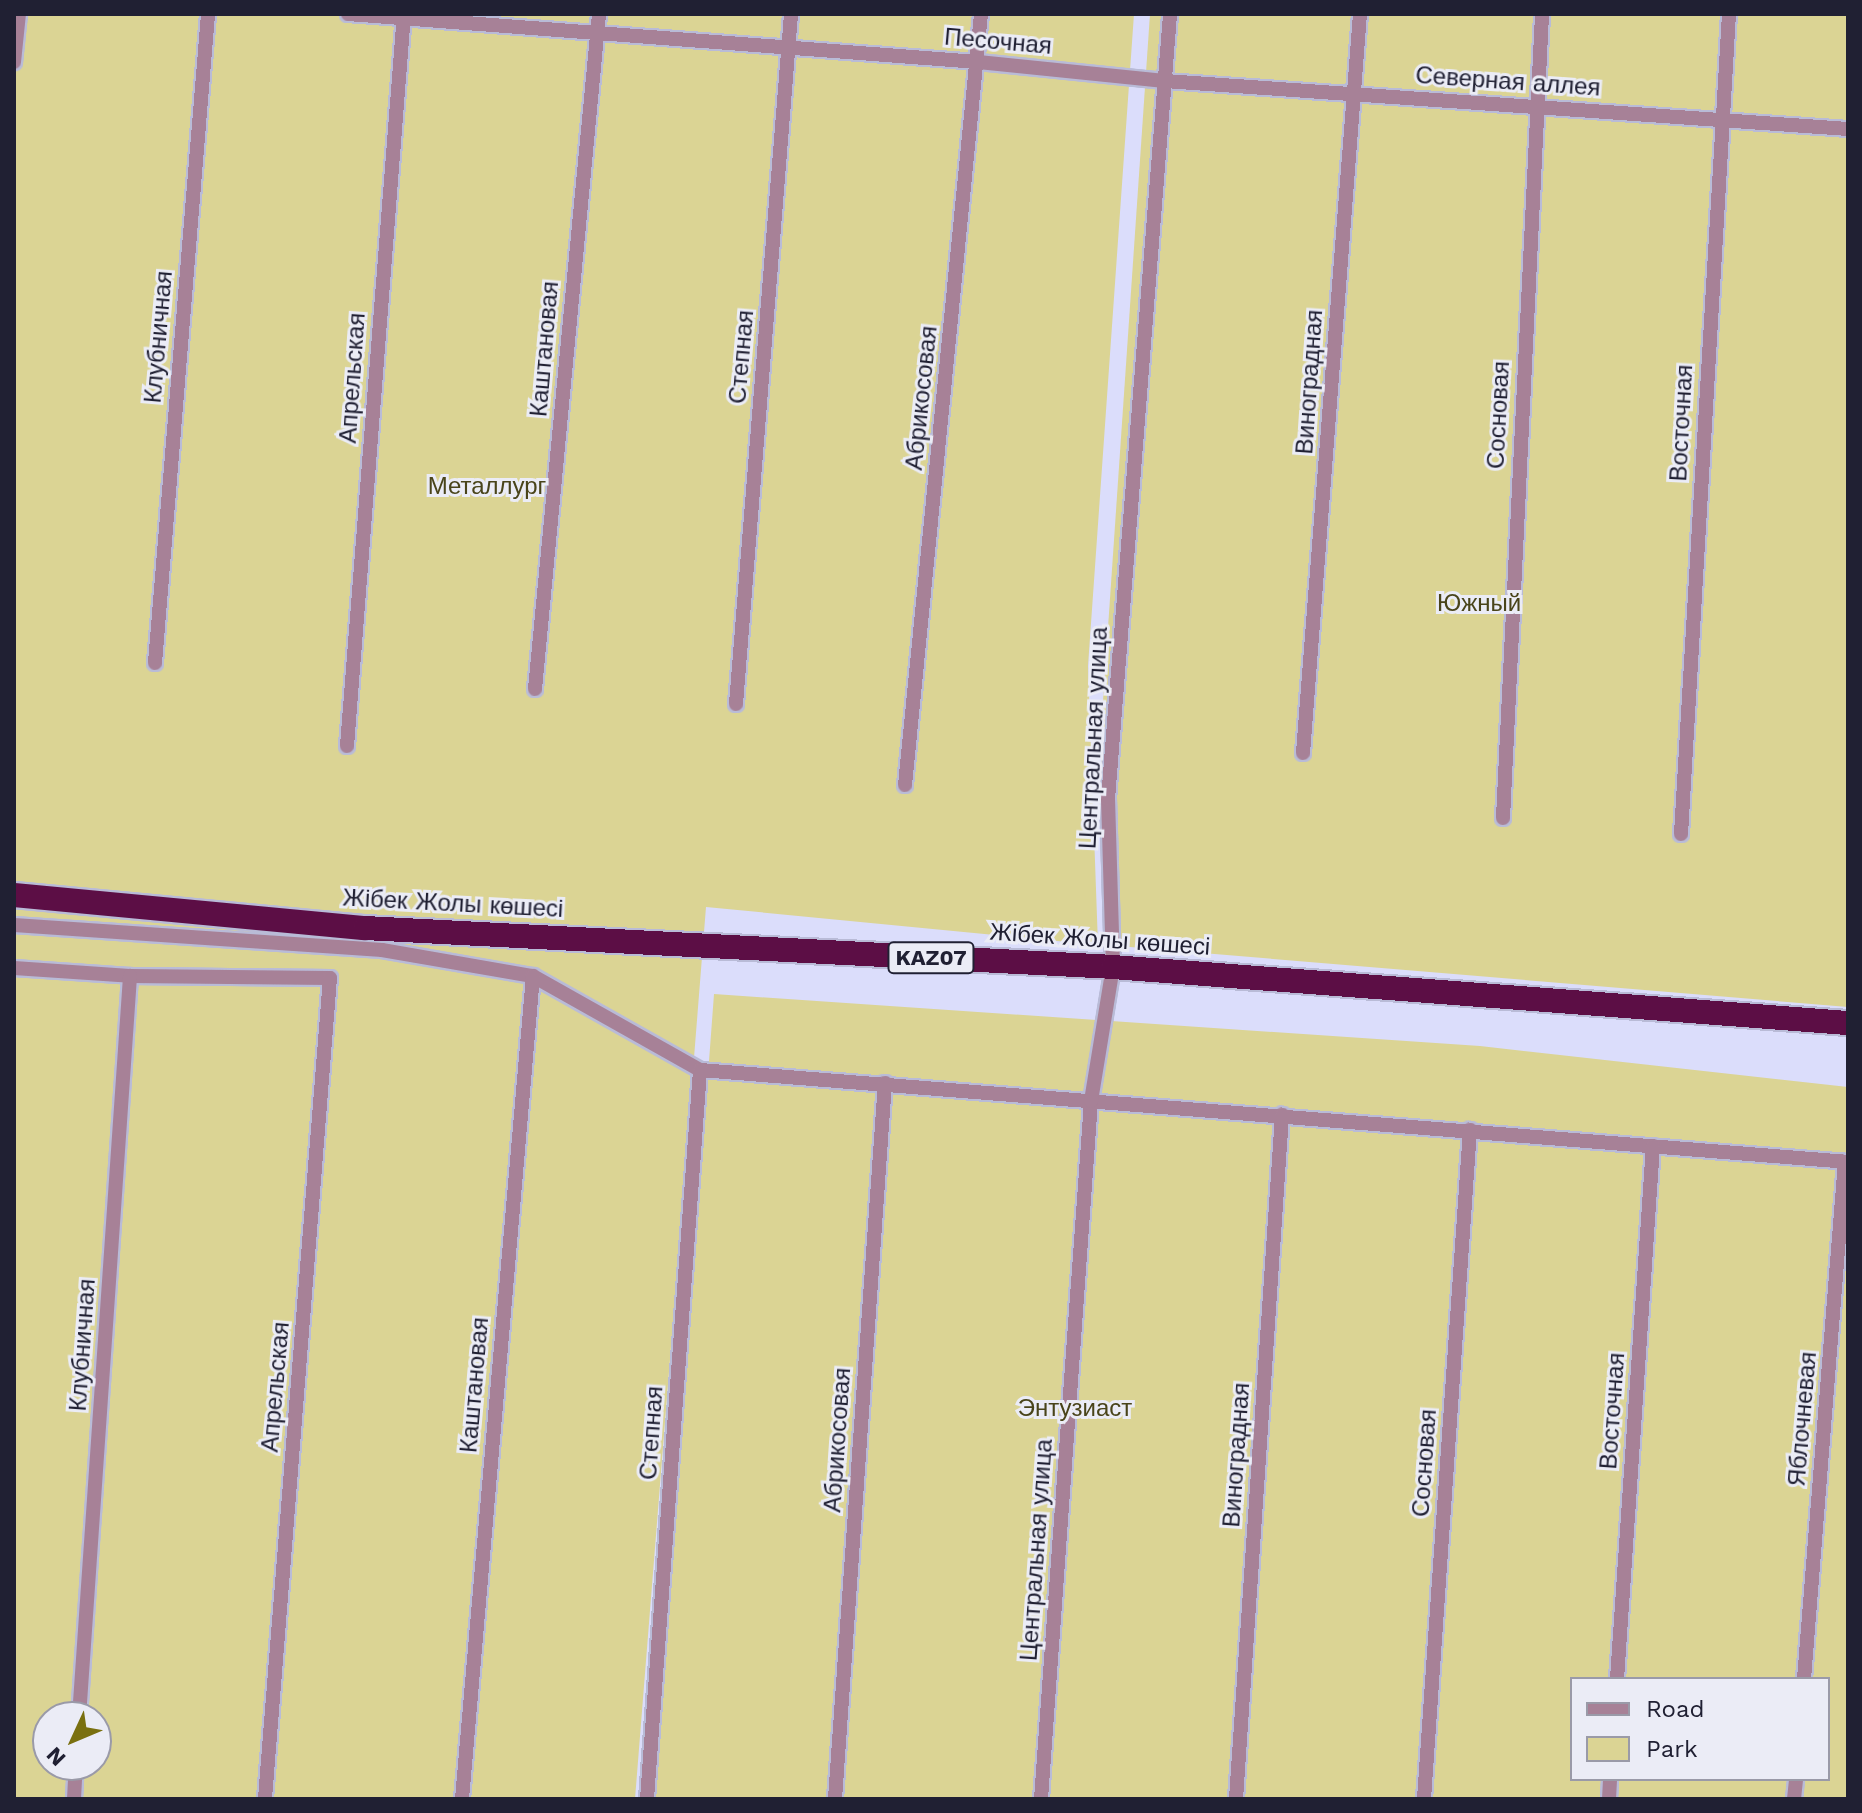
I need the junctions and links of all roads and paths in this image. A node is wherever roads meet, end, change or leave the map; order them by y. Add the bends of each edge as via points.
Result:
1 (19, 14) edge
2 (208, 14) edge
3 (348, 14) edge
4 (599, 14) edge
5 (791, 14) edge
6 (981, 14) edge
7 (1170, 14) edge
8 (1360, 14) edge
9 (1542, 14) edge
10 (1729, 14) edge
11 (404, 16) edge
12 (598, 32) junction
13 (789, 49) junction
14 (14, 62) edge
15 (978, 62) junction
16 (1165, 81) junction
17 (1354, 94) junction
18 (1535, 106) junction
19 (1721, 118) junction
20 (1848, 129) edge
21 (155, 663) dead end
22 (535, 689) dead end
23 (736, 704) dead end
24 (347, 746) dead end
25 (1303, 753) dead end
26 (905, 785) dead end
27 (1503, 818) dead end
28 (1681, 834) dead end
29 (14, 895) edge
30 (14, 925) edge
31 (1113, 967) junction
32 (14, 968) edge
33 (130, 976) junction
34 (533, 976) junction
35 (1848, 1023) edge
36 (700, 1070) junction
37 (885, 1083) junction
38 (1091, 1101) junction
39 (1282, 1115) junction
40 (1470, 1130) junction
41 (1653, 1146) junction
42 (1847, 1162) edge
43 (1617, 1677) edge
44 (1804, 1677) edge
45 (80, 1701) edge
46 (265, 1799) edge
47 (462, 1799) edge
48 (647, 1799) edge
49 (835, 1799) edge
50 (1041, 1799) edge
51 (1236, 1799) edge
52 (1424, 1799) edge

1 - 14 street
2 - 21 street, Клубничная
3 - 11 street, Песочная
4 - 12 street, Каштановая
5 - 13 street, Степная
6 - 15 street, Абрикосовая
7 - 16 street, Центральная улица
8 - 17 street, Виноградная
9 - 18 street, Сосновая
10 - 19 street, Восточная
11 - 12 street, Песочная
11 - 24 street, Апрельская
12 - 13 street, Песочная
12 - 22 street, Каштановая
13 - 15 street, Песочная
13 - 23 street, Степная
15 - 16 street, Песочная
15 - 26 street, Абрикосовая
16 - 17 street, Северная аллея
16 - 31 street, Центральная улица via 1108,799
17 - 18 street, Северная аллея
17 - 25 street, Виноградная
18 - 19 street, Северная аллея
18 - 27 street, Сосновая
19 - 20 street, Северная аллея
19 - 28 street, Восточная
29 - 31 highway, Жібек Жолы көшесі / KAZ07 via 365,928
30 - 34 street via 382,950
31 - 35 highway, Жібек Жолы көшесі / KAZ07
31 - 38 street, Центральная улица
32 - 33 street
33 - 45 street, Клубничная
33 - 46 street, Апрельская via 330,978
34 - 36 street
34 - 47 street, Каштановая
36 - 37 street
36 - 48 street, Степная
37 - 38 street
37 - 49 street, Абрикосовая
38 - 39 street
38 - 50 street, Центральная улица
39 - 40 street
39 - 51 street, Виноградная
40 - 41 street
40 - 52 street, Сосновая
41 - 42 street
41 - 43 street, Восточная
42 - 44 street, Яблочневая

